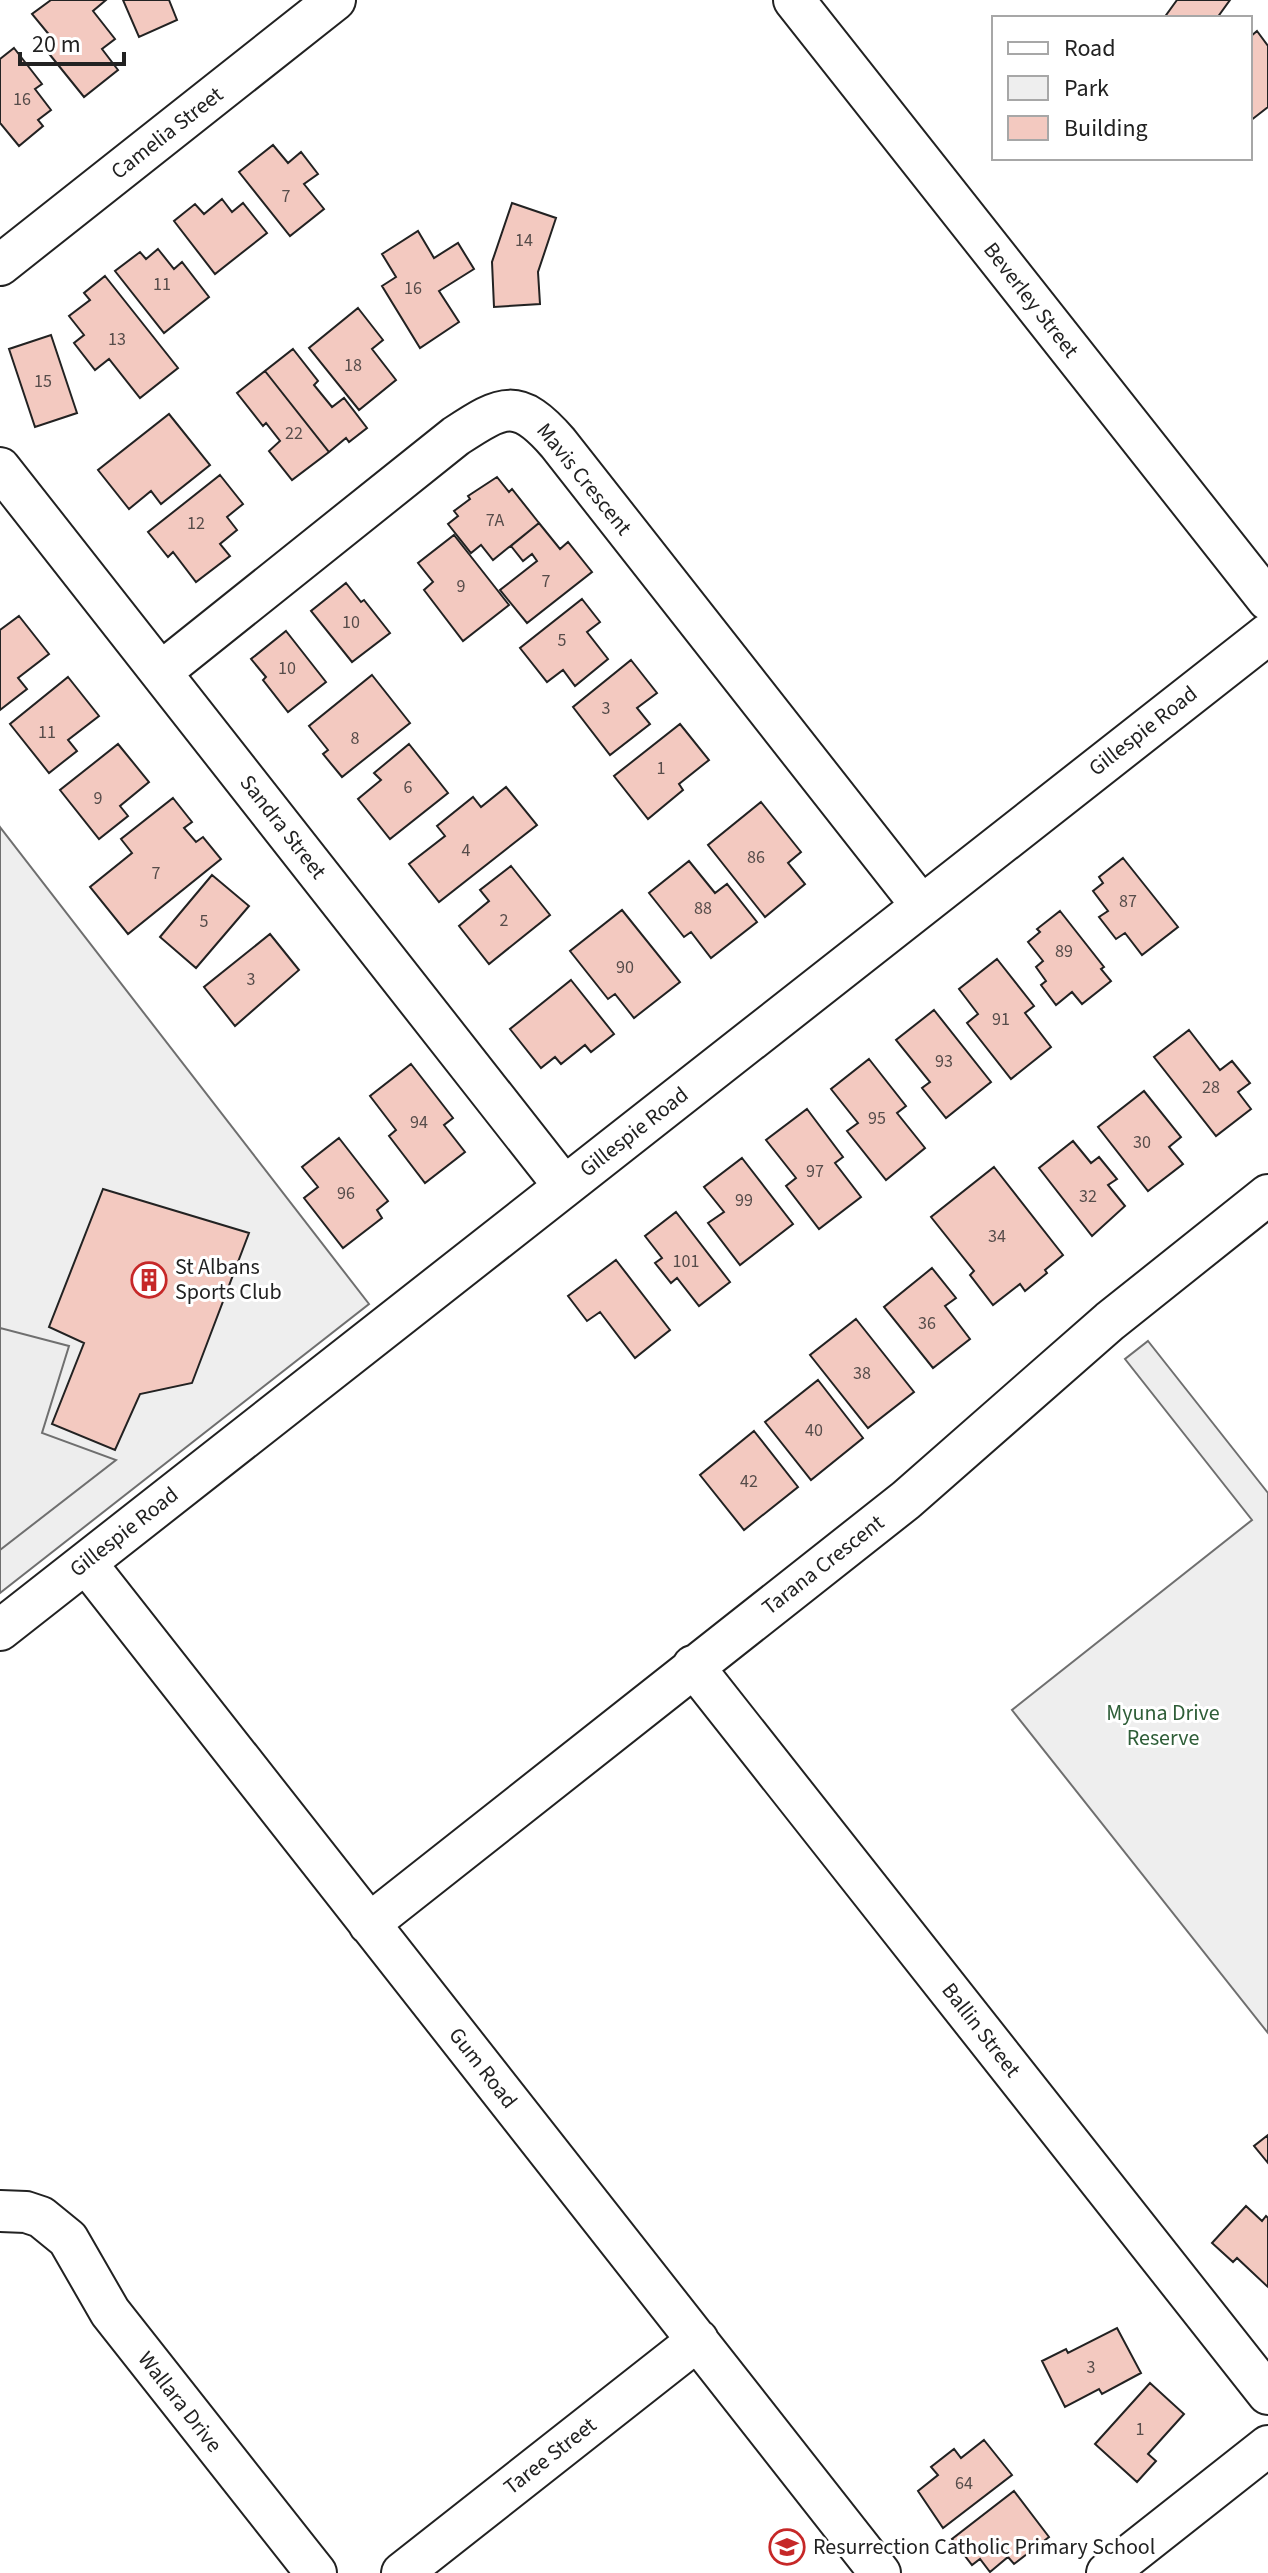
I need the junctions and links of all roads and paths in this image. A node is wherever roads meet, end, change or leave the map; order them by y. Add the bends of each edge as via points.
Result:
1 (335, 0) edge
2 (794, 0) edge
3 (0, 265) edge
4 (0, 468) edge
5 (1268, 600) edge
6 (1268, 634) edge
7 (161, 672) junction
8 (921, 905) junction
9 (564, 1186) junction
10 (1268, 1195) edge
11 (86, 1563) junction
12 (0, 1630) edge
13 (693, 1666) junction
14 (369, 1924) junction
15 (0, 2211) edge
16 (698, 2340) junction
17 (1268, 2394) edge
18 (1268, 2446) edge
19 (316, 2573) edge
20 (402, 2573) edge
21 (880, 2573) edge
22 (1107, 2573) edge

1 - 3 street, Camelia Street
2 - 5 street, Beverley Street
4 - 7 street, Sandra Street
6 - 8 street, Gillespie Road
7 - 8 street, Mavis Crescent via 456,436 488,415 516,409 538,420 558,443
7 - 9 street, Sandra Street
8 - 9 street, Gillespie Road
9 - 11 street, Gillespie Road
10 - 13 street, Tarana Crescent via 1110,1321 906,1500
11 - 12 street, Gillespie Road
11 - 14 street, Gum Road
13 - 14 street, Tarana Crescent
13 - 17 street, Ballin Street
14 - 16 street, Gum Road
15 - 19 street, Wallara Drive via 41,2217 68,2239 110,2312
16 - 20 street, Taree Street
16 - 21 street, Gum Road
18 - 22 street

